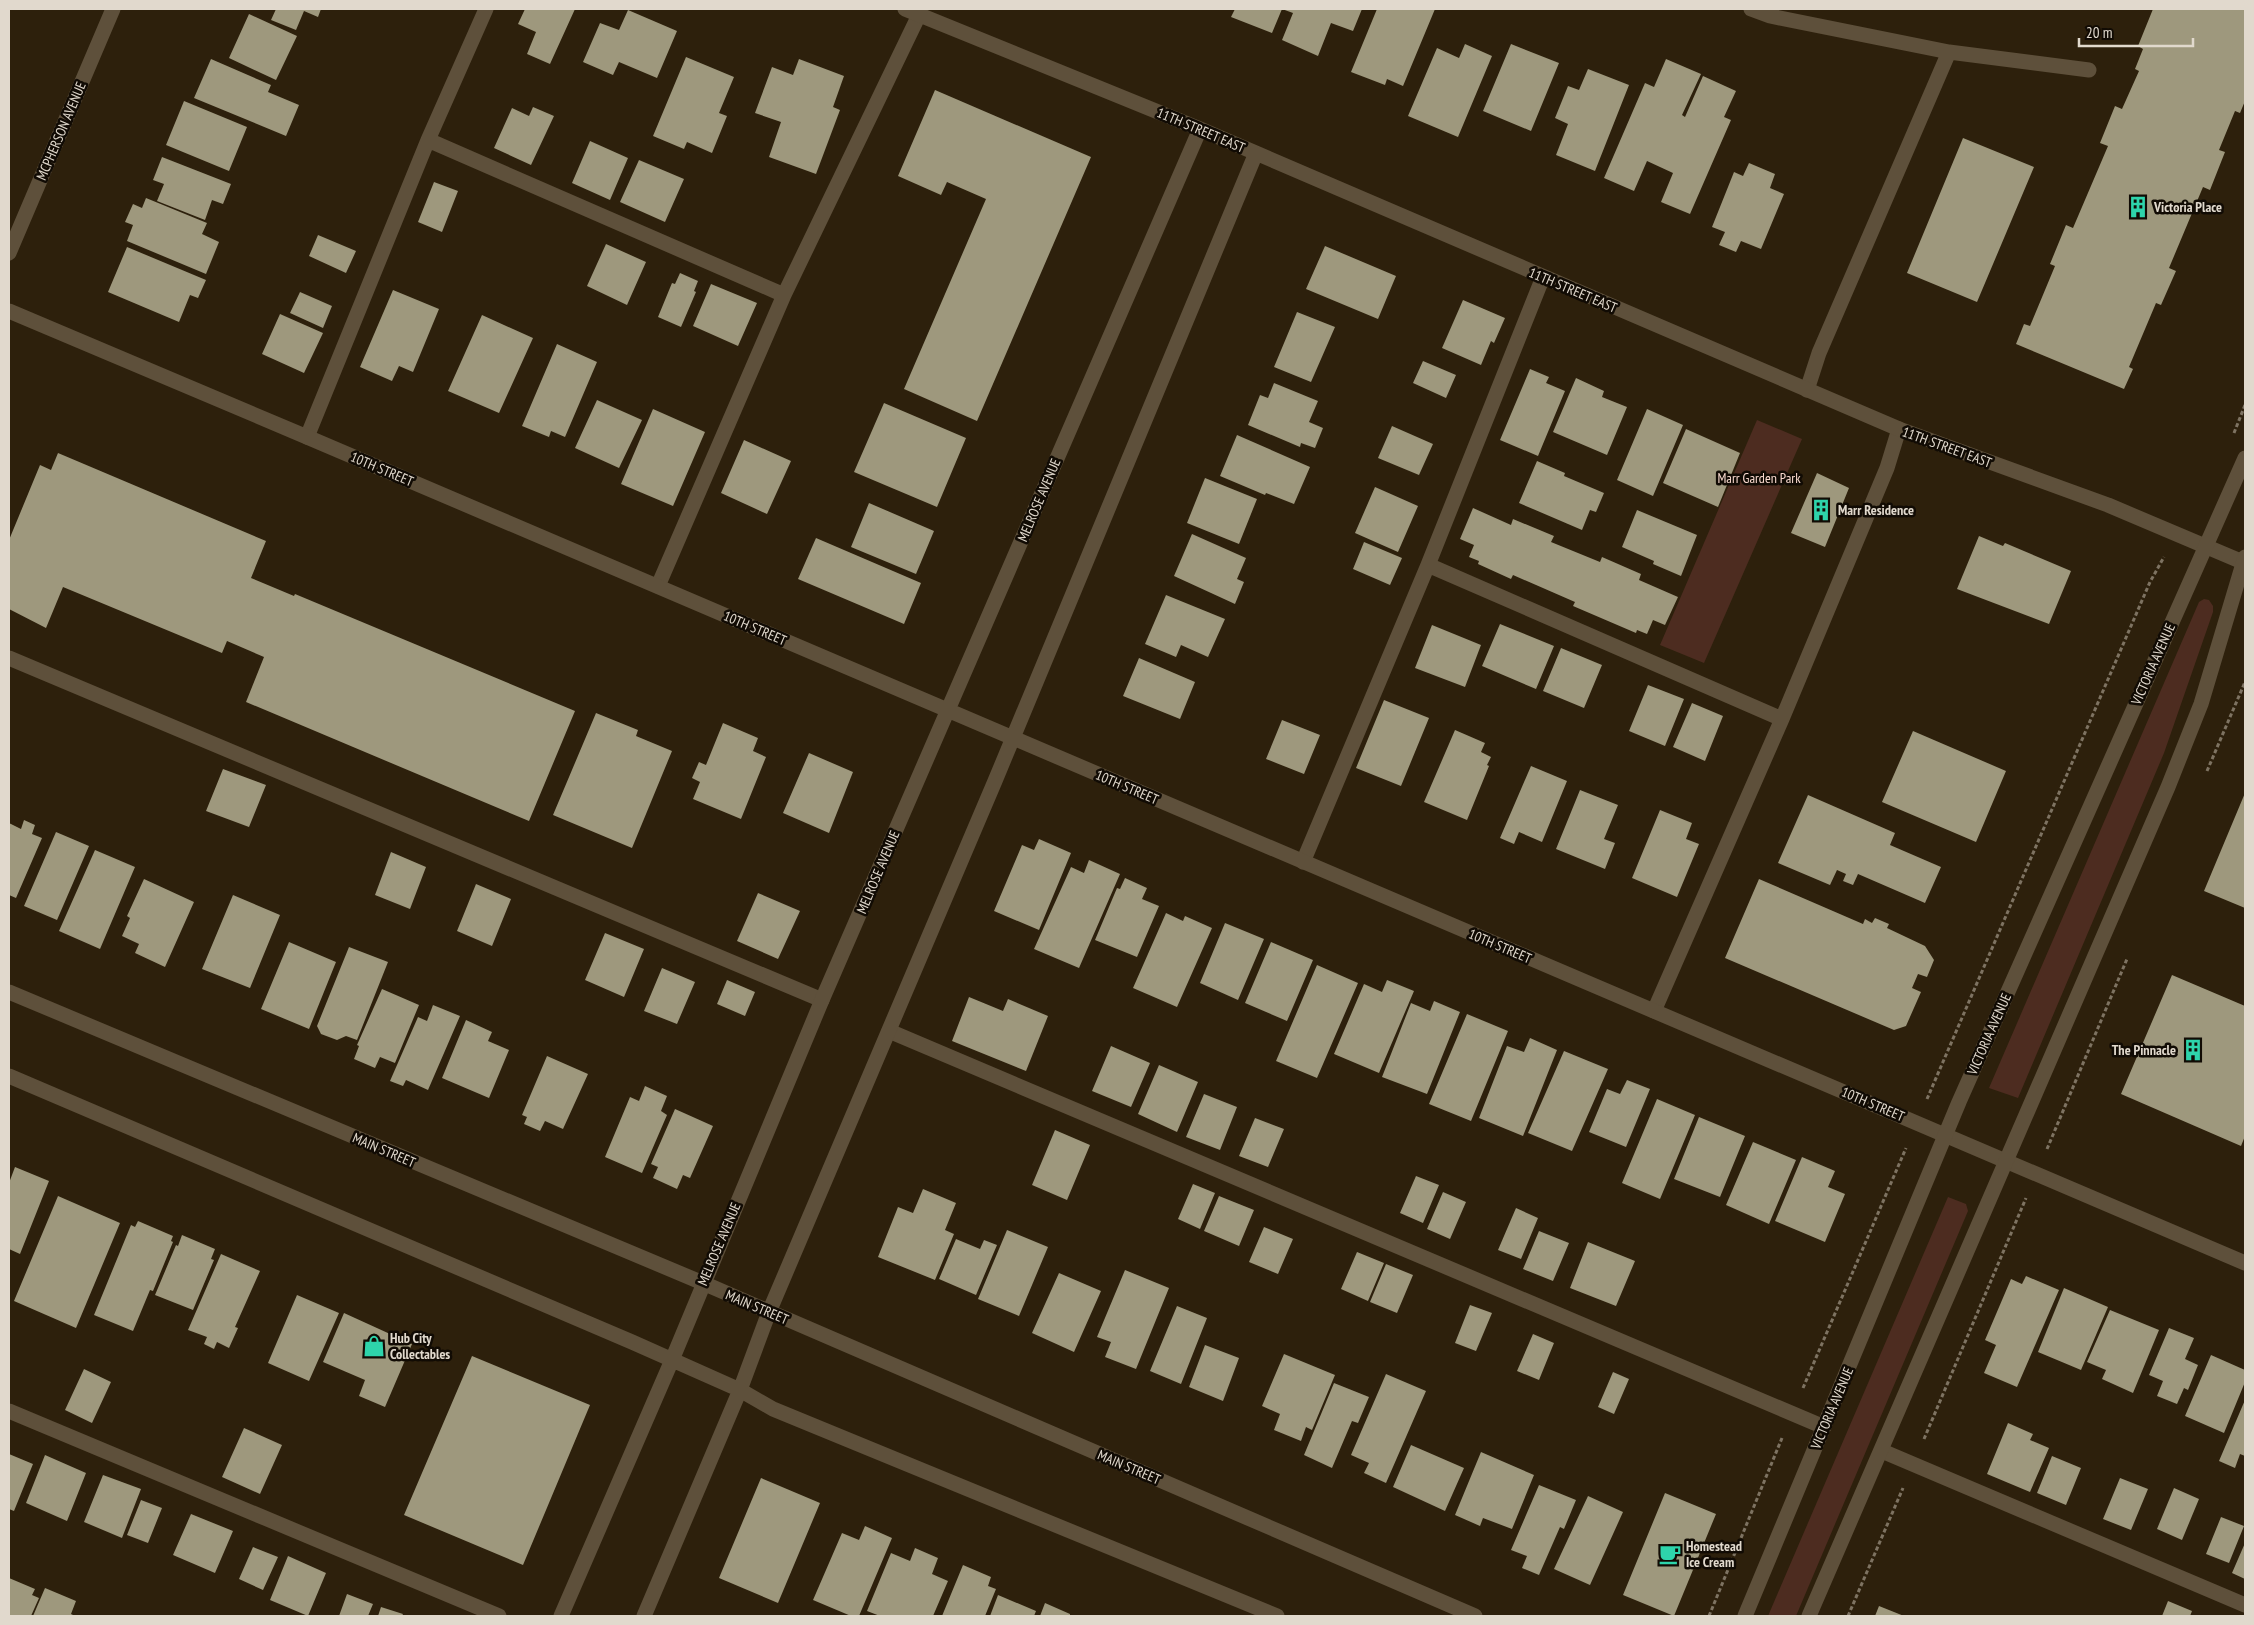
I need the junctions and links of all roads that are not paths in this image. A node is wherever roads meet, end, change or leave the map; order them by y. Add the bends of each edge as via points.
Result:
1 (113, 9) edge
2 (486, 9) edge
3 (1751, 9) edge
4 (912, 12) edge
5 (1949, 52) junction
6 (2089, 70) dead end
7 (1200, 129) junction
8 (428, 140) junction
9 (1256, 153) junction
10 (9, 253) edge
11 (1543, 277) junction
12 (784, 295) junction
13 (9, 311) edge
14 (1807, 390) junction
15 (1898, 429) junction
16 (307, 437) junction
17 (2245, 458) edge
18 (2206, 546) junction
19 (2245, 561) edge
20 (1428, 565) junction
21 (658, 586) junction
22 (9, 658) edge
23 (948, 710) junction
24 (1782, 719) junction
25 (1013, 738) junction
26 (1303, 862) junction
27 (9, 992) edge
28 (822, 1000) junction
29 (1654, 1011) junction
30 (889, 1031) junction
31 (9, 1076) edge
32 (1945, 1134) junction
33 (2005, 1161) junction
34 (2245, 1263) edge
35 (703, 1283) junction
36 (769, 1312) junction
37 (672, 1360) junction
38 (740, 1390) junction
39 (9, 1411) edge
40 (1824, 1427) junction
41 (1882, 1451) junction
42 (2245, 1605) edge
43 (499, 1616) edge
44 (561, 1616) edge
45 (644, 1616) edge
46 (1277, 1616) edge
47 (1475, 1616) edge
48 (1745, 1616) edge
49 (1809, 1616) edge

1 - 10 street, MCPHERSON AVENUE
2 - 8 street
3 - 5 street via 1770,16
4 - 7 street, 11TH STREET EAST
4 - 12 street
5 - 6 street
5 - 14 street
7 - 9 street, 11TH STREET EAST
7 - 23 street, MELROSE AVENUE
8 - 12 street
8 - 16 street
9 - 11 street, 11TH STREET EAST
9 - 25 street
11 - 14 street, 11TH STREET EAST
11 - 20 street
12 - 21 street
13 - 16 street, 10TH STREET
14 - 15 street, 11TH STREET EAST
15 - 18 street, 11TH STREET EAST via 2108,505
15 - 24 street via 1887,468
16 - 21 street, 10TH STREET
17 - 18 street, VICTORIA AVENUE
18 - 19 street, 11TH STREET EAST
18 - 32 street, VICTORIA AVENUE
19 - 33 street via 2201,704 2168,787
20 - 24 street
20 - 26 street
21 - 23 street, 10TH STREET
22 - 28 street
23 - 25 street, 10TH STREET
23 - 28 street, MELROSE AVENUE
24 - 29 street
25 - 26 street, 10TH STREET
25 - 30 street
26 - 29 street, 10TH STREET
27 - 35 street, MAIN STREET
28 - 35 street, MELROSE AVENUE
29 - 32 street, 10TH STREET
30 - 36 street
30 - 40 street
31 - 37 street
32 - 33 street, 10TH STREET
32 - 40 street, VICTORIA AVENUE
33 - 34 street, 10TH STREET
33 - 41 street
35 - 36 street, MAIN STREET
35 - 37 street, MELROSE AVENUE
36 - 38 street
36 - 47 street, MAIN STREET
37 - 38 street
37 - 44 street, MELROSE AVENUE
38 - 45 street
38 - 46 street via 774,1409
39 - 43 street
40 - 48 street, VICTORIA AVENUE
41 - 42 street
41 - 49 street

